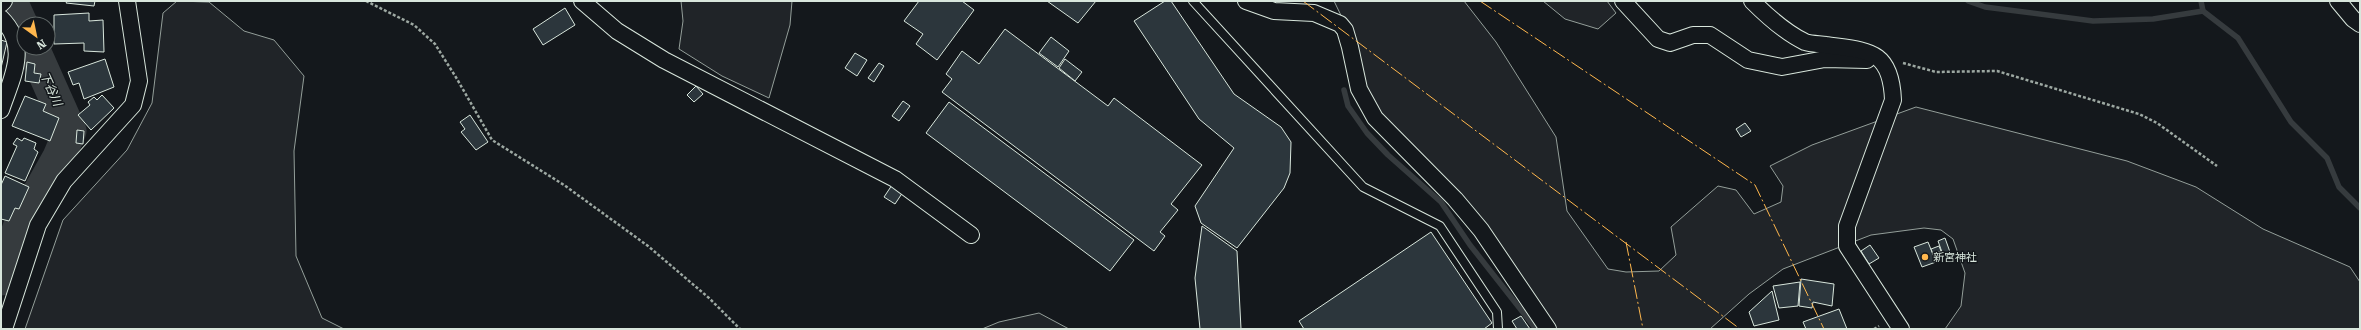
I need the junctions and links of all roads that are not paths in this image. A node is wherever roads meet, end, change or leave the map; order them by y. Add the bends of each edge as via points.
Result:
1 (4, 1) edge
2 (127, 1) edge
3 (582, 1) edge
4 (1193, 1) edge
5 (1246, 1) edge
6 (1623, 1) edge
7 (1752, 1) edge
8 (2338, 1) edge
9 (1, 4) edge
10 (1, 18) edge
11 (2360, 24) edge
12 (1879, 57) junction
13 (1, 110) edge
14 (971, 235) dead end
15 (4, 329) edge
16 (1498, 329) edge
17 (1548, 329) edge
18 (1901, 329) edge

1 - 9 street
2 - 15 street via 139,81 133,105 64,181 38,225
3 - 14 street via 617,32 664,60 895,179
4 - 16 lane via 1363,186 1440,226 1497,312
5 - 17 street via 1274,11 1314,13 1340,24 1345,30 1350,47 1359,89 1375,118 1455,199
6 - 12 street via 1658,39 1670,43 1693,35 1710,35 1748,60 1764,65 1782,67 1825,59 1870,60
7 - 12 street via 1785,29 1806,42 1865,51
8 - 11 street via 2348,15
10 - 13 street via 17,43 18,59
12 - 18 street via 1892,86 1893,100 1847,226 1847,246

